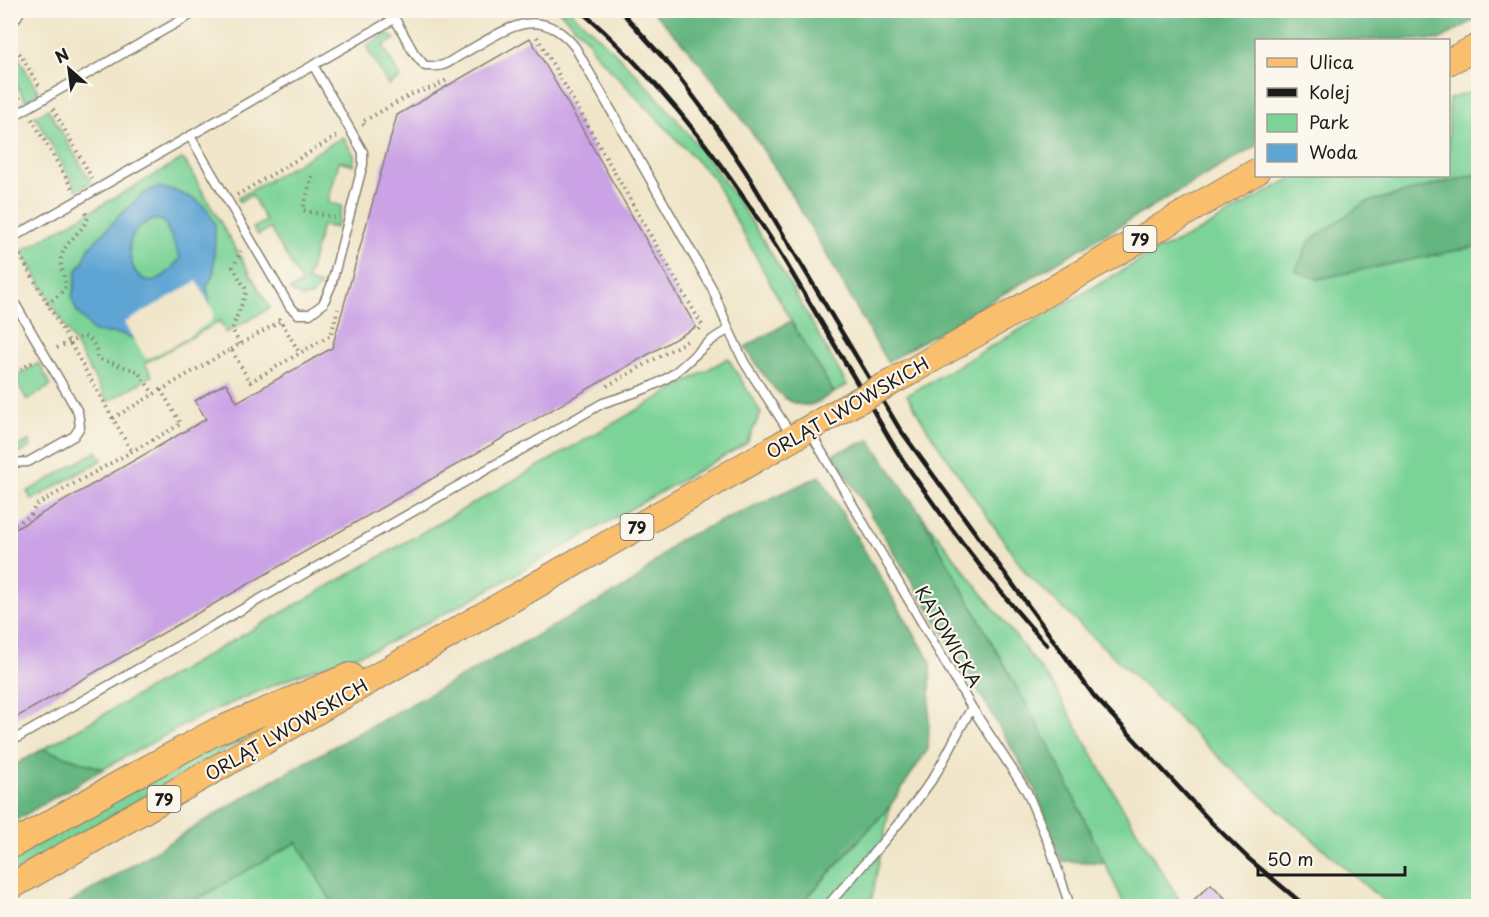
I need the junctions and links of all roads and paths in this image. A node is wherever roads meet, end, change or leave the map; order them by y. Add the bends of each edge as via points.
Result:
1 (21, 10) edge
2 (200, 10) edge
3 (392, 15) edge
4 (10, 28) edge
5 (529, 34) dead end
6 (1479, 47) edge
7 (10, 52) edge
8 (1450, 62) edge
9 (313, 65) junction
10 (1479, 67) edge
11 (452, 77) dead end
12 (1450, 77) edge
13 (47, 99) junction
14 (10, 118) edge
15 (362, 122) junction
16 (350, 129) junction
17 (368, 132) dead end
18 (190, 136) junction
19 (1255, 173) edge
20 (312, 177) dead end
21 (98, 188) junction
22 (228, 200) junction
23 (84, 210) dead end
24 (75, 216) dead end
25 (348, 220) junction
26 (10, 238) edge
27 (236, 243) dead end
28 (26, 244) dead end
29 (241, 251) junction
30 (247, 261) dead end
31 (10, 295) edge
32 (340, 301) dead end
33 (275, 311) dead end
34 (281, 321) junction
35 (729, 330) junction
36 (69, 341) junction
37 (240, 344) junction
38 (231, 349) junction
39 (300, 353) junction
40 (45, 355) junction
41 (10, 375) edge
42 (605, 387) dead end
43 (161, 390) junction
44 (154, 394) junction
45 (113, 418) junction
46 (801, 434) junction
47 (132, 452) junction
48 (10, 463) edge
49 (10, 527) edge
50 (437, 641) junction
51 (972, 708) junction
52 (10, 742) edge
53 (10, 846) edge
54 (10, 887) edge
55 (827, 906) edge
56 (1070, 906) edge

1 - 4 lane
2 - 13 lane
3 - 9 lane
3 - 35 lane, KATOWICKA via 425,66 442,66 530,21 554,26 567,37 689,245
5 - 42 path via 537,37 702,325 687,341
6 - 8 main road
7 - 13 path via 18,51
9 - 16 lane
9 - 18 lane
10 - 12 main road
11 - 15 path
13 - 14 lane
13 - 21 path
15 - 16 path
15 - 17 path
16 - 22 path
16 - 25 lane via 363,152 363,164
18 - 21 lane
18 - 22 lane
19 - 46 main road, ORLĄT LWOWSKICH / 79, bridge
20 - 25 path via 303,210
21 - 26 lane
22 - 25 lane via 290,308 298,314 310,314 323,304
23 - 24 path
27 - 29 path
28 - 36 path via 16,250
29 - 30 path
29 - 37 path via 233,267 246,292 232,328
31 - 40 lane
32 - 39 path via 331,335
33 - 34 path
34 - 37 path
34 - 39 path
35 - 46 lane, KATOWICKA via 744,362
35 - 52 lane via 717,335 671,375 646,389 603,403
36 - 40 path
36 - 44 path via 90,338 102,360 136,371
36 - 45 path
37 - 38 path
38 - 39 path via 250,382
38 - 43 path
40 - 41 path
40 - 48 lane via 78,412 80,426 74,436 28,462
43 - 44 path
43 - 47 path via 182,424
44 - 45 path
45 - 47 path
46 - 50 main road, ORLĄT LWOWSKICH / 79
46 - 51 lane, KATOWICKA
47 - 49 path via 36,505 30,516
50 - 53 main road, ORLĄT LWOWSKICH / 79 via 217,731
50 - 54 main road, ORLĄT LWOWSKICH / 79
51 - 55 lane, KATOWICKA via 932,780
51 - 56 lane via 1027,792

